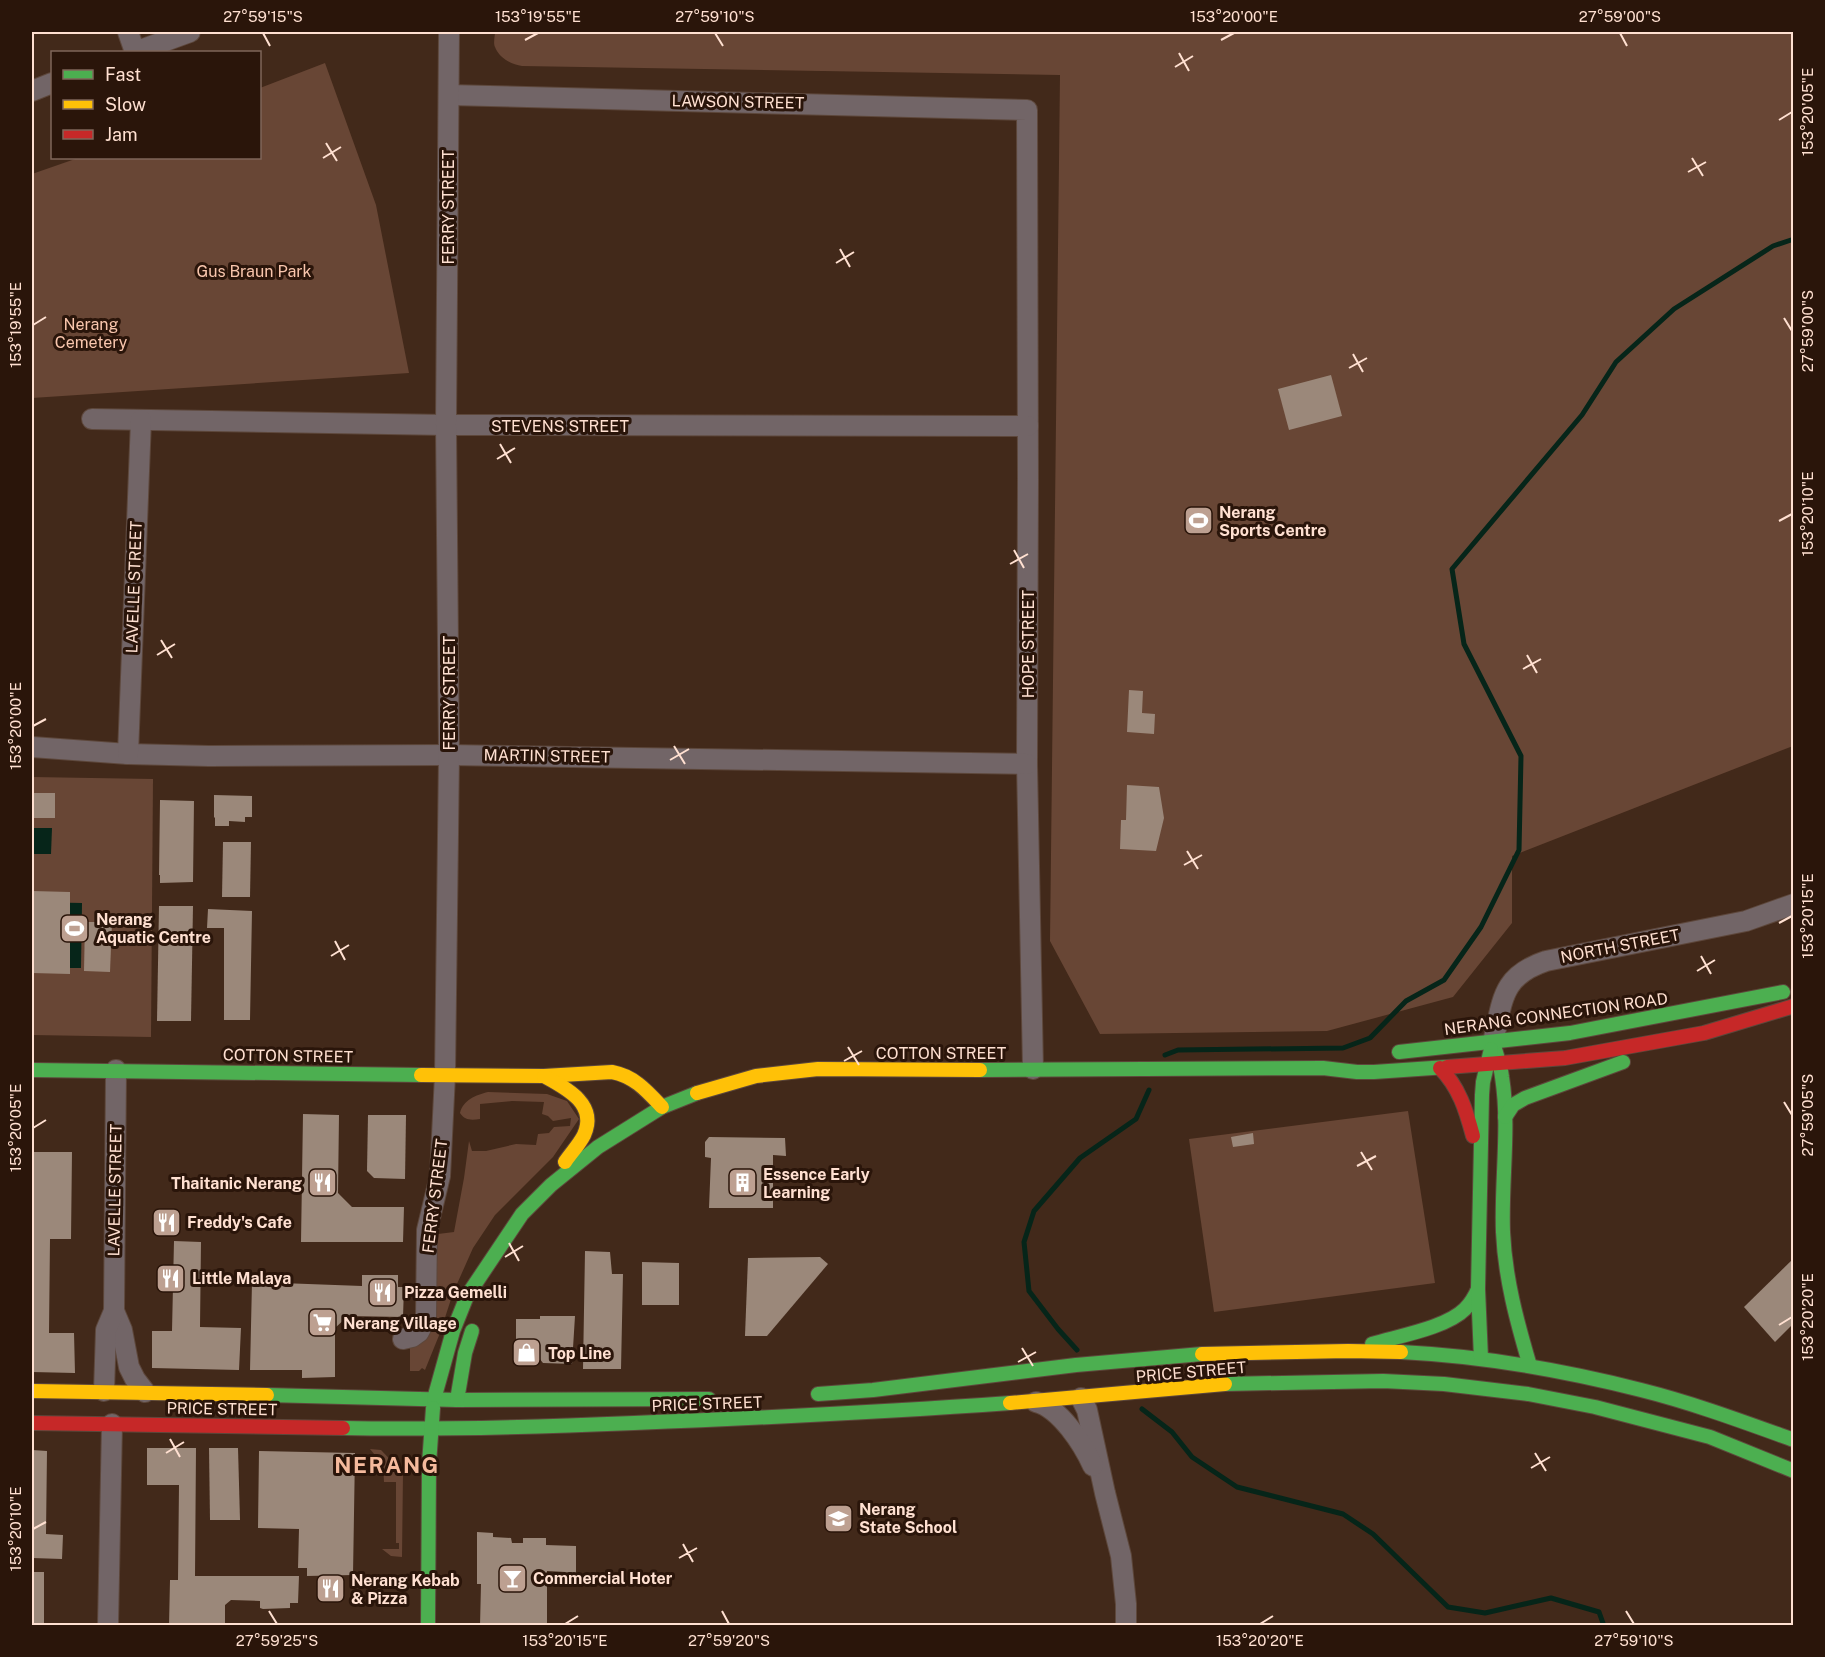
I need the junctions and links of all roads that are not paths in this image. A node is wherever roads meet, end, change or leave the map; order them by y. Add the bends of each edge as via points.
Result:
1 (128, 32) edge
2 (190, 32) edge
3 (449, 32) edge
4 (135, 51) edge
5 (138, 51) edge
6 (51, 83) edge
7 (32, 91) edge
8 (449, 95) junction
9 (1027, 110) joint
10 (92, 419) dead end
11 (141, 420) junction
12 (446, 425) junction
13 (1028, 426) junction
14 (32, 747) edge
15 (128, 754) junction
16 (449, 755) junction
17 (1027, 764) junction
18 (1794, 904) edge
19 (1794, 990) edge
20 (1794, 1005) edge
21 (1704, 1033) junction
22 (1494, 1042) junction
23 (1388, 1053) dead end
24 (1356, 1057) dead end
25 (1493, 1064) junction
26 (1323, 1068) junction
27 (1440, 1068) junction
28 (32, 1070) edge
29 (116, 1070) junction
30 (1033, 1070) junction
31 (445, 1075) junction
32 (544, 1076) junction
33 (603, 1086) dead end
34 (662, 1107) junction
35 (1505, 1117) junction
36 (1480, 1164) junction
37 (551, 1185) junction
38 (507, 1233) junction
39 (1478, 1289) junction
40 (485, 1295) dead end
41 (114, 1311) junction
42 (478, 1315) dead end
43 (403, 1339) dead end
44 (1348, 1351) junction
45 (1481, 1358) junction
46 (1530, 1366) junction
47 (981, 1377) junction
48 (1052, 1381) dead end
49 (32, 1391) edge
50 (104, 1391) junction
51 (1075, 1392) junction
52 (1528, 1394) junction
53 (810, 1395) dead end
54 (434, 1399) junction
55 (718, 1399) dead end
56 (32, 1401) edge
57 (146, 1402) junction
58 (1032, 1402) junction
59 (76, 1406) dead end
60 (122, 1406) dead end
61 (95, 1413) dead end
62 (454, 1419) junction
63 (32, 1423) edge
64 (112, 1424) junction
65 (198, 1425) junction
66 (430, 1429) junction
67 (1794, 1440) edge
68 (1794, 1471) edge
69 (1105, 1493) junction
70 (108, 1626) edge
71 (428, 1626) edge
72 (1126, 1626) edge

1 - 4 street
2 - 5 street
3 - 8 street, FERRY STREET
6 - 7 street
8 - 9 street, LAWSON STREET
8 - 12 street, FERRY STREET
9 - 13 street, HOPE STREET
10 - 11 street, STEVENS STREET
11 - 12 street, STEVENS STREET
11 - 15 street, LAVELLE STREET
12 - 13 street, STEVENS STREET
12 - 16 street, FERRY STREET
13 - 17 street, HOPE STREET
14 - 15 street, MARTIN STREET
15 - 16 street, MARTIN STREET
16 - 17 street, MARTIN STREET
16 - 31 street, FERRY STREET
17 - 30 street, HOPE STREET
18 - 22 street, NORTH STREET via 1746,921 1546,961 1524,970 1509,986
19 - 22 main road, NERANG CONNECTION ROAD via 1644,1020
20 - 21 main road
21 - 25 main road via 1589,1055
21 - 35 main road via 1525,1098 1513,1105
22 - 23 main road, NERANG CONNECTION ROAD
22 - 25 main road, NORTH STREET
24 - 26 main road
25 - 27 main road
25 - 35 main road, NORTH STREET via 1504,1096
25 - 36 main road, NORTH STREET via 1482,1095
26 - 27 main road via 1357,1072
26 - 30 main road
27 - 36 main road via 1460,1094
28 - 29 main road, COTTON STREET
29 - 31 main road, COTTON STREET
29 - 41 street, LAVELLE STREET
30 - 34 main road, COTTON STREET via 818,1068 756,1076 706,1089
31 - 32 main road, COTTON STREET
31 - 43 street, FERRY STREET via 440,1176 428,1230 426,1318 419,1332
32 - 33 main road, COTTON STREET
32 - 34 main road, COTTON STREET via 618,1073 632,1079
32 - 37 main road via 579,1098 588,1118 584,1135
34 - 37 main road via 640,1113
35 - 46 main road, NORTH STREET via 1503,1231 1519,1331
36 - 39 main road, NORTH STREET
37 - 38 main road
38 - 40 main road
38 - 54 main road via 464,1303
39 - 44 main road via 1462,1312 1446,1320
39 - 45 main road, NORTH STREET
41 - 50 street, LAVELLE STREET via 106,1330
41 - 57 street, LAVELLE STREET via 129,1366
42 - 62 main road via 465,1353
44 - 45 main road
44 - 47 main road, PRICE STREET via 1211,1353
45 - 46 main road
45 - 52 main road via 1498,1377
46 - 67 main road via 1642,1390
47 - 48 main road
47 - 53 main road, PRICE STREET
49 - 50 main road, PRICE STREET
50 - 57 main road, PRICE STREET
50 - 60 main road
51 - 52 main road, PRICE STREET via 1383,1381
51 - 58 main road, PRICE STREET
51 - 69 street via 1087,1410
52 - 68 main road via 1710,1437
54 - 57 main road, PRICE STREET
54 - 62 main road, PRICE STREET
54 - 66 main road
55 - 62 main road, PRICE STREET via 628,1401
56 - 59 main road
57 - 65 main road
58 - 62 main road, PRICE STREET via 773,1418
58 - 69 street via 1061,1418 1088,1457
61 - 64 main road
62 - 66 main road, PRICE STREET
63 - 64 main road, PRICE STREET
64 - 65 main road, PRICE STREET
64 - 70 street
65 - 66 main road, PRICE STREET
66 - 71 main road
69 - 72 street via 1121,1556

